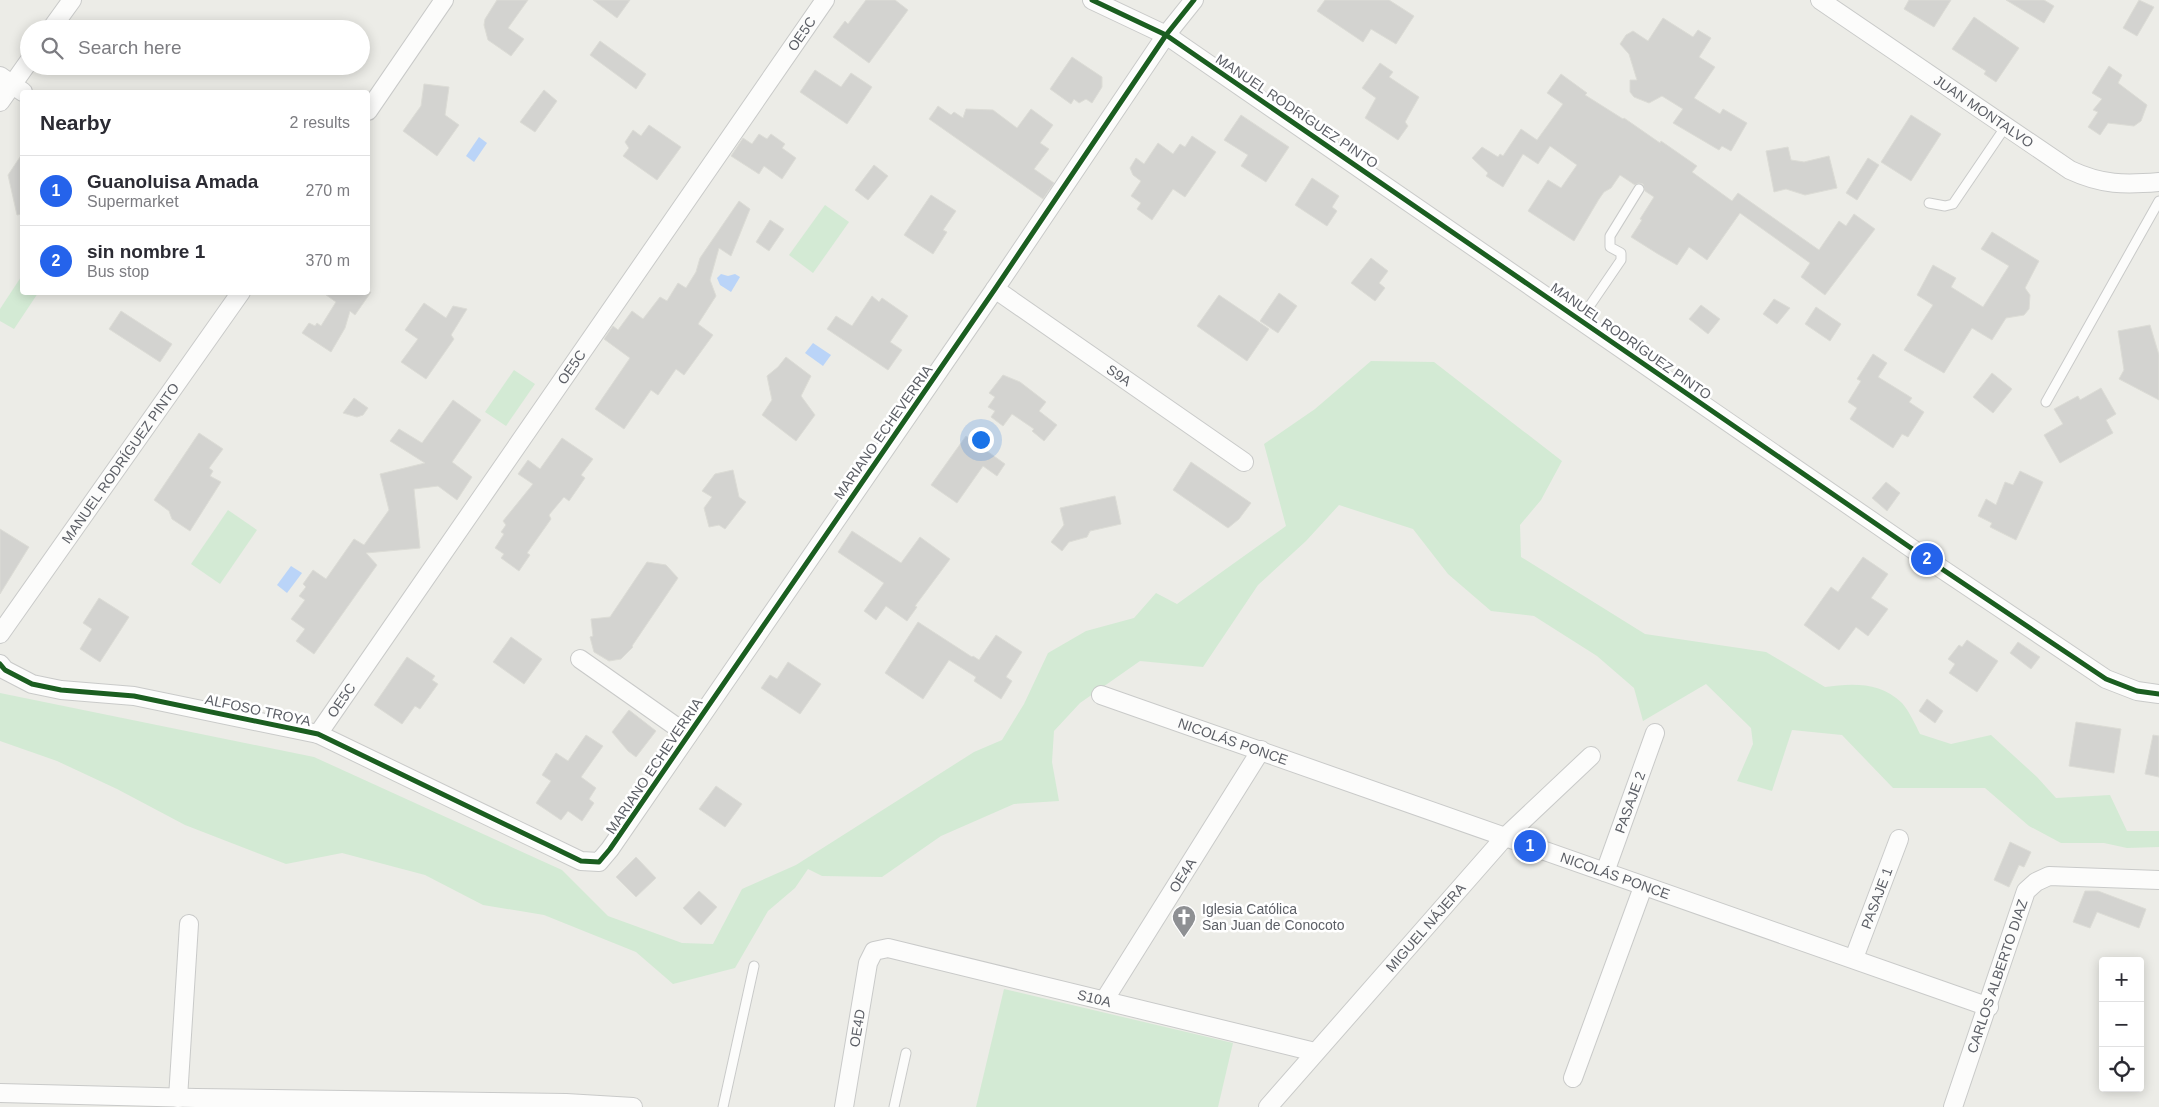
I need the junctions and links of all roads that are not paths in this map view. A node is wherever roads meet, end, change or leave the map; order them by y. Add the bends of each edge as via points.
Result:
1 (72, 0) edge
2 (444, 0) edge
3 (825, 0) edge
4 (1092, 0) edge
5 (1194, 0) edge
6 (1820, 0) edge
7 (58, 20) edge
8 (1166, 36) junction
9 (20, 74) edge
10 (12, 85) edge
11 (0, 102) edge
12 (370, 108) edge
13 (2006, 126) junction
14 (2159, 182) edge
15 (1638, 189) dead end
16 (2159, 201) edge
17 (1929, 203) dead end
18 (995, 289) junction
19 (239, 295) edge
20 (1580, 320) junction
21 (2046, 402) dead end
22 (1244, 462) dead end
23 (0, 634) edge
24 (580, 659) dead end
25 (0, 664) edge
26 (2159, 694) edge
27 (1101, 695) dead end
28 (1655, 733) dead end
29 (318, 734) junction
30 (688, 735) junction
31 (1261, 750) junction
32 (1591, 756) dead end
33 (1504, 838) junction
34 (1899, 839) dead end
35 (581, 861) joint
36 (1605, 872) junction
37 (2159, 880) edge
38 (1643, 887) junction
39 (189, 924) dead end
40 (874, 951) joint
41 (1854, 958) junction
42 (754, 966) dead end
43 (1104, 1000) junction
44 (1988, 1007) junction
45 (1315, 1052) junction
46 (906, 1053) dead end
47 (1574, 1078) dead end
48 (0, 1093) edge
49 (178, 1098) junction
50 (77, 1101) edge
51 (196, 1103) edge
52 (334, 1103) edge
53 (633, 1107) edge
54 (723, 1107) edge
55 (844, 1107) edge
56 (894, 1107) edge
57 (1268, 1107) edge
58 (1953, 1107) edge

1 - 7 street
2 - 12 street
3 - 29 street, OE5C
4 - 8 street, MANUEL RODRÍGUEZ PINTO
5 - 8 street, MARIANO ECHEVERRIA
6 - 13 street, JUAN MONTALVO
8 - 18 street, MARIANO ECHEVERRIA
8 - 20 street, MANUEL RODRÍGUEZ PINTO
9 - 10 street
10 - 11 street
13 - 14 street, JUAN MONTALVO via 2070,170 2089,179 2109,184
13 - 17 lane via 1953,204
15 - 20 lane via 1610,236 1610,247 1620,253 1621,260
16 - 21 lane
18 - 22 street, S9A
18 - 30 street, MARIANO ECHEVERRIA
19 - 23 street, MANUEL RODRÍGUEZ PINTO
20 - 26 street, MANUEL RODRÍGUEZ PINTO via 2106,679 2137,691
24 - 30 street
25 - 29 street, ALFOSO TROYA via 32,684 61,690 134,696
27 - 31 street, NICOLÁS PONCE
28 - 36 street, PASAJE 2
29 - 35 street, ALFOSO TROYA
30 - 35 street, MARIANO ECHEVERRIA via 599,862
31 - 33 street, NICOLÁS PONCE
31 - 43 street, OE4A
32 - 33 street, MIGUEL NÁJERA
33 - 36 street, NICOLÁS PONCE
33 - 45 street, MIGUEL NÁJERA
34 - 41 street, PASAJE 1
36 - 38 street, NICOLÁS PONCE
37 - 44 street, CARLOS ALBERTO DIAZ via 2049,876 2036,882 2026,892
38 - 41 street, NICOLÁS PONCE
38 - 47 street
39 - 49 street
40 - 43 street, S10A via 888,948
40 - 55 street, OE4D via 868,963
41 - 44 street, NICOLÁS PONCE
42 - 54 lane
43 - 45 street, S10A
44 - 58 street, CARLOS ALBERTO DIAZ
45 - 57 street, MIGUEL NÁJERA
46 - 56 lane
48 - 50 street
49 - 50 street
49 - 51 street
51 - 52 street
52 - 53 street via 566,1103

